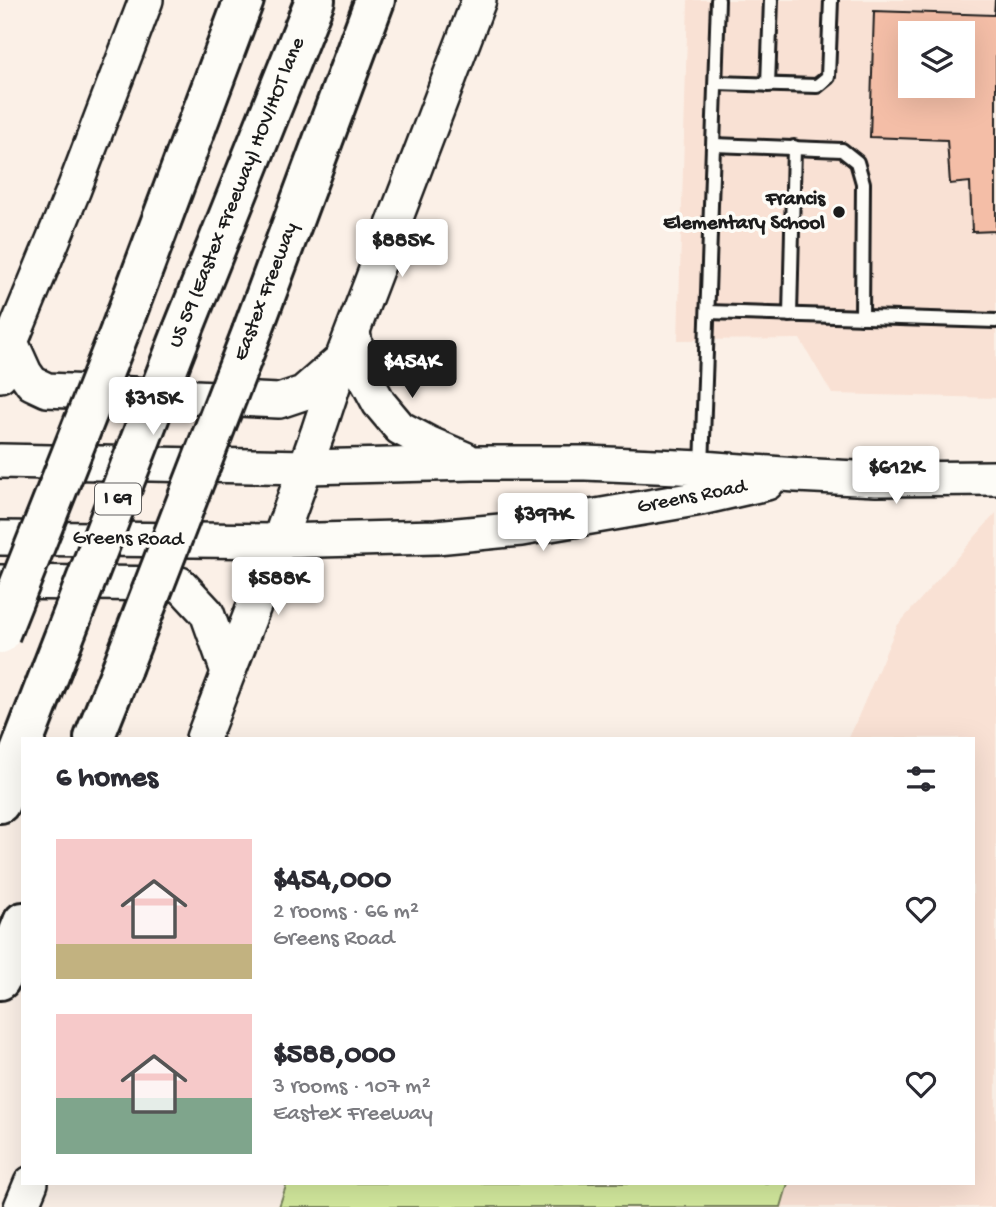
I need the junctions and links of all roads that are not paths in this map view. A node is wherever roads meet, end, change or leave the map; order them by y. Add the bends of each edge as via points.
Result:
1 (146, 0) edge
2 (243, 0) edge
3 (314, 0) edge
4 (375, 0) edge
5 (479, 0) edge
6 (719, 0) edge
7 (771, 0) edge
8 (831, 0) edge
9 (716, 83) junction
10 (768, 85) junction
11 (713, 145) junction
12 (794, 147) junction
13 (708, 312) junction
14 (790, 315) junction
15 (862, 317) junction
16 (996, 321) edge
17 (11, 342) junction
18 (348, 346) junction
19 (0, 375) edge
20 (0, 461) edge
21 (473, 463) junction
22 (306, 467) junction
23 (996, 478) edge
24 (702, 483) junction
25 (0, 538) edge
26 (279, 541) junction
27 (0, 583) edge
28 (0, 634) edge
29 (228, 672) junction
30 (25, 737) edge
31 (94, 737) edge
32 (202, 737) edge
33 (21, 749) edge
34 (0, 803) edge
35 (21, 927) edge
36 (0, 980) edge
37 (30, 1185) edge
38 (21, 1207) edge

1 - 17 main road
2 - 28 highway, bridge via 120,331
3 - 30 highway, US 59 (Eastex Freeway) HOV/HOT lane / I 69, bridge
4 - 31 highway, Eastex Freeway, bridge
5 - 18 main road
6 - 9 lane
7 - 10 lane
8 - 10 lane via 828,77 817,86
9 - 10 lane
9 - 11 lane
11 - 12 lane
11 - 13 lane
12 - 14 lane
12 - 15 lane via 842,150 857,162 863,183
13 - 14 lane
13 - 24 lane
14 - 15 lane
15 - 16 lane
17 - 18 main road via 24,373 47,390 279,401 303,393
17 - 19 main road
18 - 21 main road via 379,403 400,428
18 - 22 main road
20 - 22 main road, Greens Road
21 - 22 main road, Greens Road
21 - 24 main road, Greens Road via 585,463
22 - 26 main road
23 - 24 main road, Greens Road via 796,475
24 - 26 main road, Greens Road via 521,529 436,537
25 - 26 main road, Greens Road
26 - 29 main road
27 - 29 main road via 180,584 207,613
29 - 32 main road
33 - 34 highway
35 - 36 highway
37 - 38 main road

